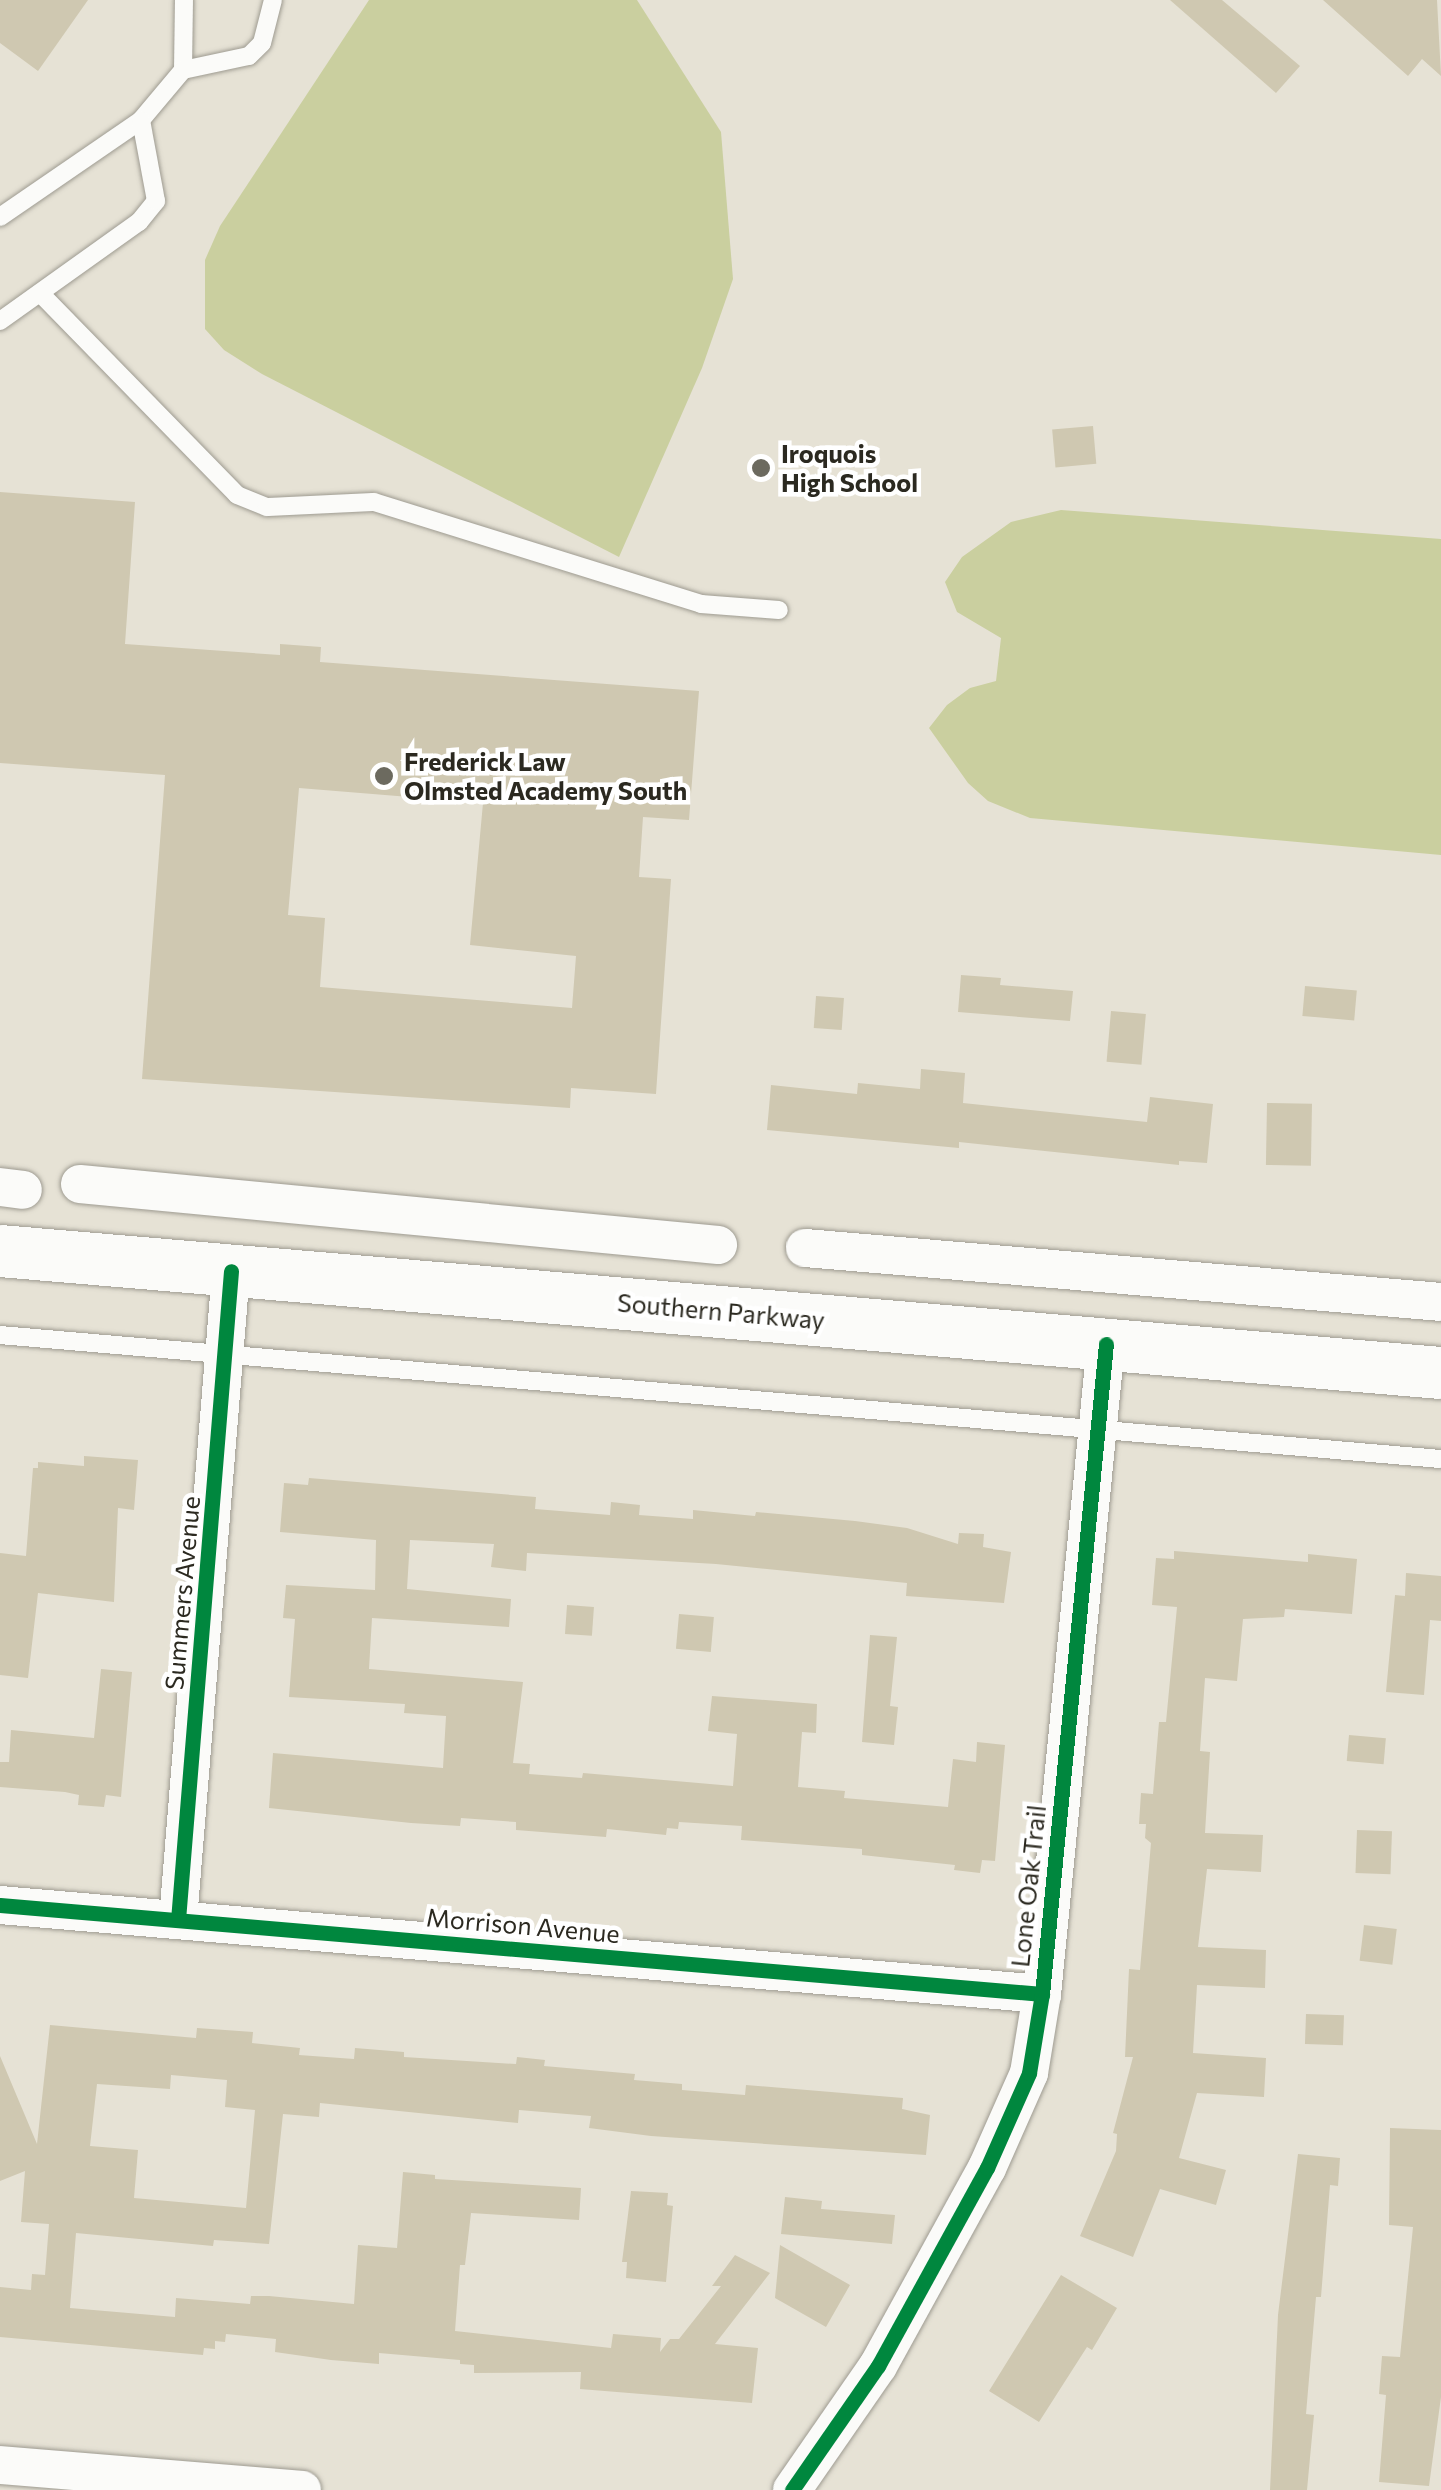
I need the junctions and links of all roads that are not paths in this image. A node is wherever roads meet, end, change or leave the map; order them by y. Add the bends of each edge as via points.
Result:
1 (184, 0) edge
2 (272, 0) edge
3 (183, 70) junction
4 (141, 120) junction
5 (0, 217) edge
6 (40, 293) junction
7 (0, 321) edge
8 (779, 610) dead end
9 (80, 1184) dead end
10 (718, 1246) dead end
11 (805, 1248) dead end
12 (0, 1252) edge
13 (231, 1270) junction
14 (1441, 1302) edge
15 (0, 1335) edge
16 (1106, 1344) junction
17 (225, 1354) junction
18 (1441, 1372) edge
19 (1098, 1430) junction
20 (1441, 1459) edge
21 (0, 1905) edge
22 (178, 1920) junction
23 (1042, 1994) junction
24 (0, 2465) edge
25 (302, 2490) edge
26 (792, 2490) edge

1 - 3 lane
2 - 3 lane via 262,43 249,56
3 - 4 lane
4 - 5 lane
4 - 6 lane via 156,201 139,222
6 - 7 lane
6 - 8 lane via 237,495 268,507 374,502 700,604
9 - 10 street
11 - 14 street
12 - 13 main road, Southern Parkway
13 - 16 main road, Southern Parkway
13 - 17 street, Summers Avenue
15 - 17 lane
16 - 18 main road, Southern Parkway
16 - 19 street, Lone Oak Trail
17 - 19 lane
17 - 22 street, Summers Avenue
19 - 20 lane
19 - 23 street, Lone Oak Trail
21 - 22 street, Morrison Avenue
22 - 23 street, Morrison Avenue
23 - 26 street, Lone Oak Trail via 1029,2073 994,2154 878,2366
24 - 25 street

